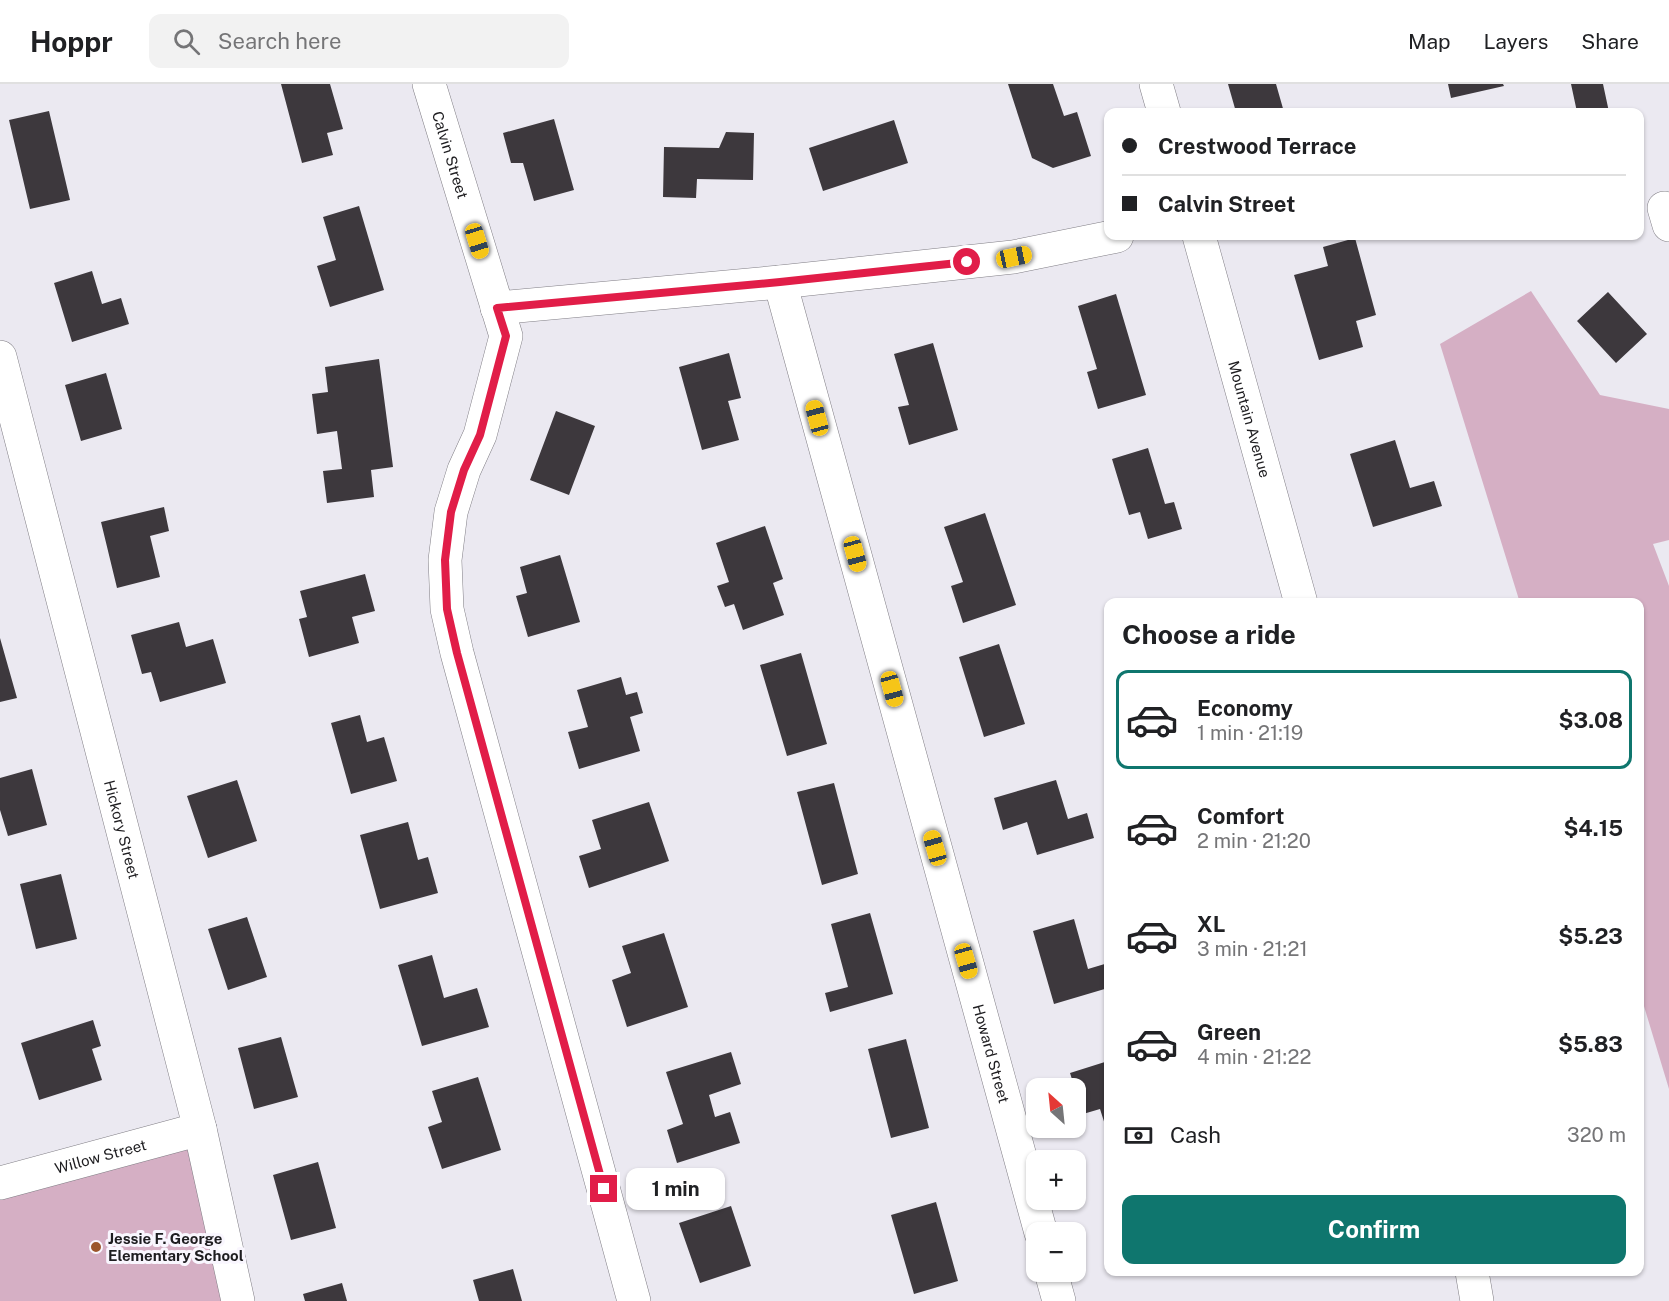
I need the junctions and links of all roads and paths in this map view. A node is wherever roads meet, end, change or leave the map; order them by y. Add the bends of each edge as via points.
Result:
1 (429, 84) edge
2 (1156, 84) edge
3 (1163, 108) edge
4 (1104, 239) edge
5 (1200, 240) edge
6 (780, 282) junction
7 (497, 308) junction
8 (0, 357) edge
9 (8, 420) edge
10 (1300, 598) edge
11 (200, 1129) junction
12 (0, 1183) edge
13 (1038, 1222) edge
14 (1473, 1276) edge
15 (1054, 1282) edge
16 (238, 1301) edge
17 (634, 1301) edge
18 (1059, 1301) edge
19 (1477, 1301) edge

1 - 7 street, Calvin Street
2 - 3 street
4 - 6 street via 1014,257
5 - 10 street, Mountain Avenue
6 - 7 street
6 - 13 street, Howard Street
7 - 17 street, Calvin Street via 506,336 480,435 451,512 445,560 447,609
8 - 9 street, Hickory Street
9 - 11 street, Hickory Street
11 - 12 street, Willow Street
11 - 16 street, Hickory Street
14 - 19 street
15 - 18 street

